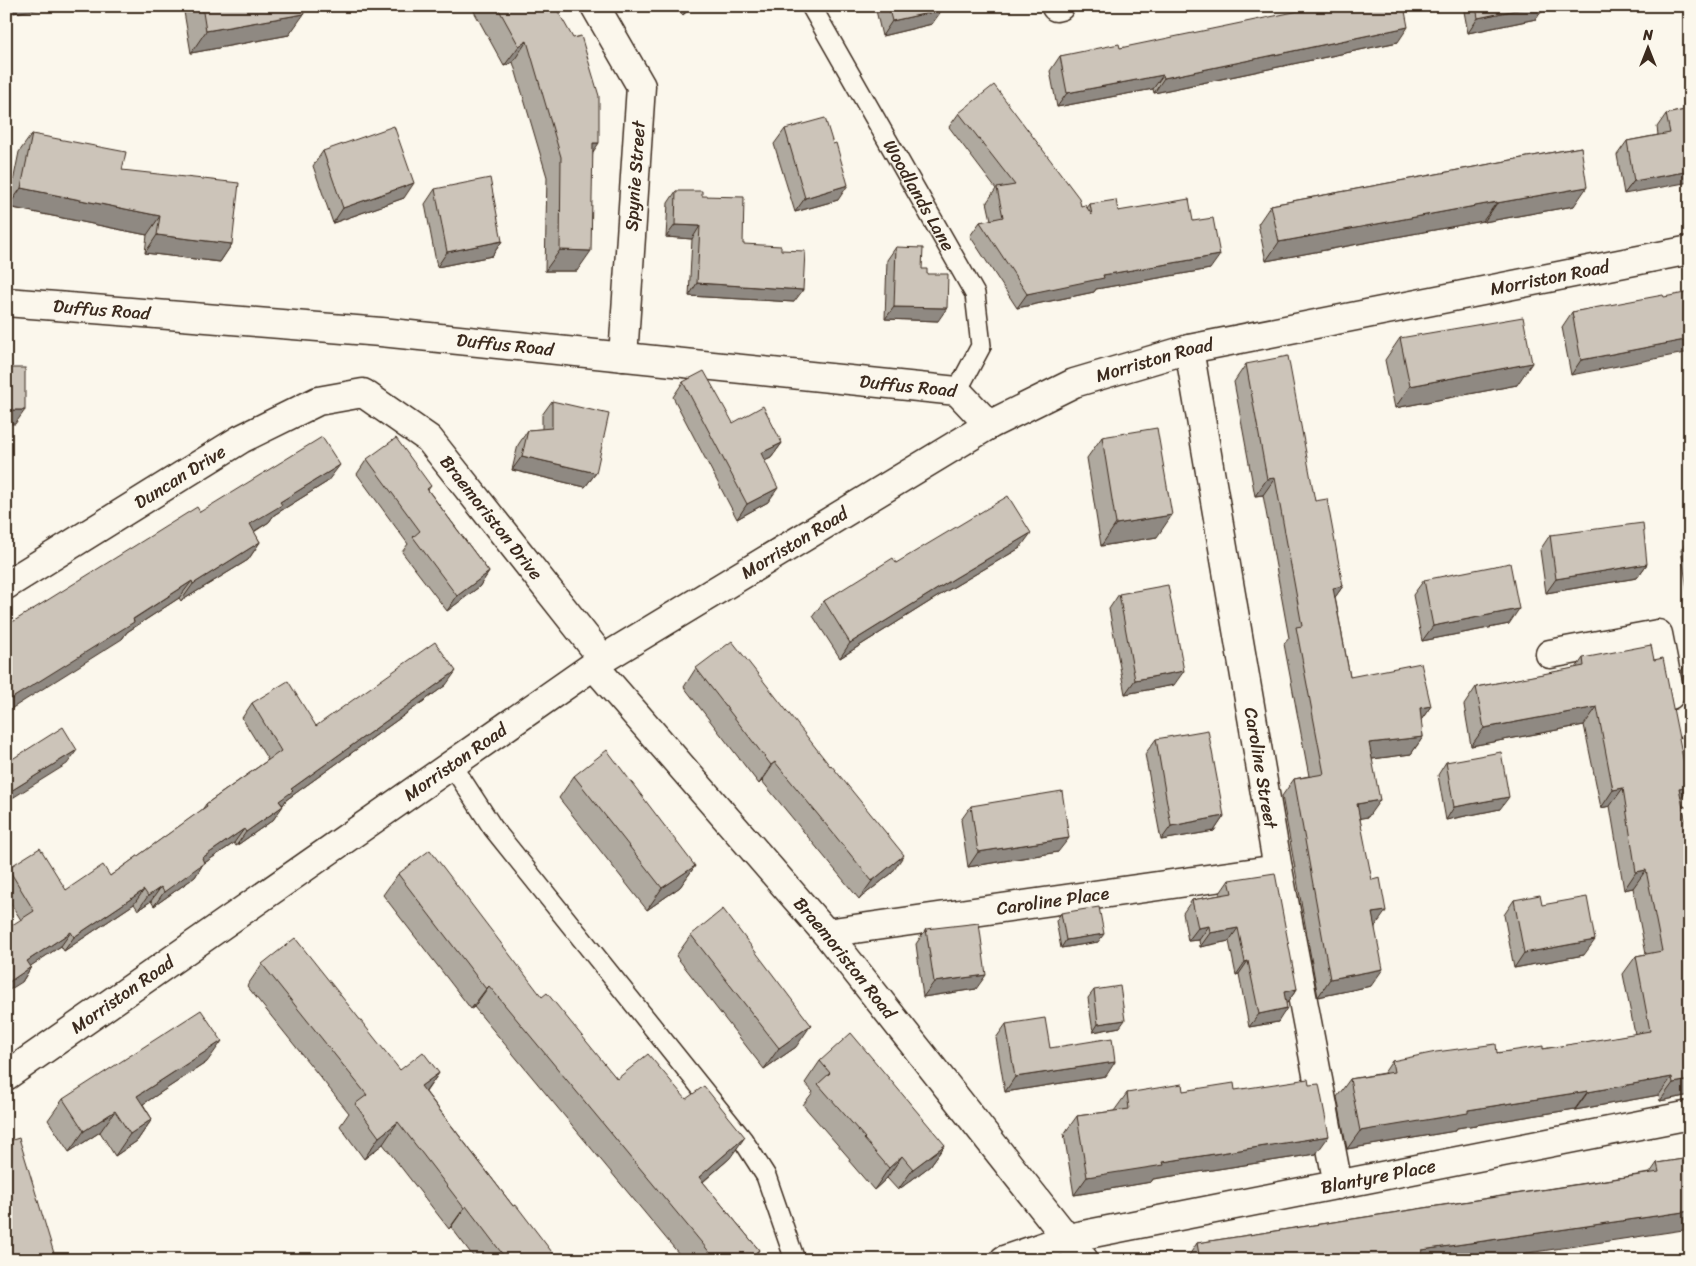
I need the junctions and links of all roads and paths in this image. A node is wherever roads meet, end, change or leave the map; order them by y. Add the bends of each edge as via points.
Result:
1 (595, 6) edge
2 (811, 6) edge
3 (1690, 250) edge
4 (6, 302) edge
5 (1189, 349) junction
6 (623, 357) junction
7 (957, 391) junction
8 (363, 393) joint
9 (989, 425) junction
10 (6, 585) edge
11 (1550, 654) dead end
12 (599, 662) junction
13 (452, 765) junction
14 (1690, 793) edge
15 (1278, 868) junction
16 (826, 933) junction
17 (6, 1076) edge
18 (1690, 1115) edge
19 (1338, 1185) junction
20 (1068, 1238) junction
21 (794, 1260) edge
22 (1004, 1260) edge
23 (1084, 1260) edge

1 - 6 street, Spynie Street via 641,86
2 - 7 lane, Woodlands Lane via 975,294 981,346
3 - 5 street, Morriston Road
4 - 6 street, Duffus Road via 381,332
5 - 9 street, Morriston Road via 1074,383
5 - 15 street, Caroline Street
6 - 7 street, Duffus Road
7 - 9 street, Duffus Road
8 - 10 street, Duncan Drive via 318,401 241,439
8 - 12 street, Braemoriston Drive via 428,439
9 - 12 street, Morriston Road
11 - 14 street via 1658,634
12 - 13 street, Morriston Road
12 - 16 street, Braemoriston Road
13 - 17 street, Morriston Road
13 - 21 lane via 493,828 743,1140 766,1176
15 - 16 street, Caroline Place
15 - 19 street, Caroline Street
16 - 20 street, Braemoriston Road
18 - 19 street, Blantyre Place
19 - 20 street, Blantyre Place
20 - 22 street, Blantyre Place
20 - 23 street, Braemoriston Road

